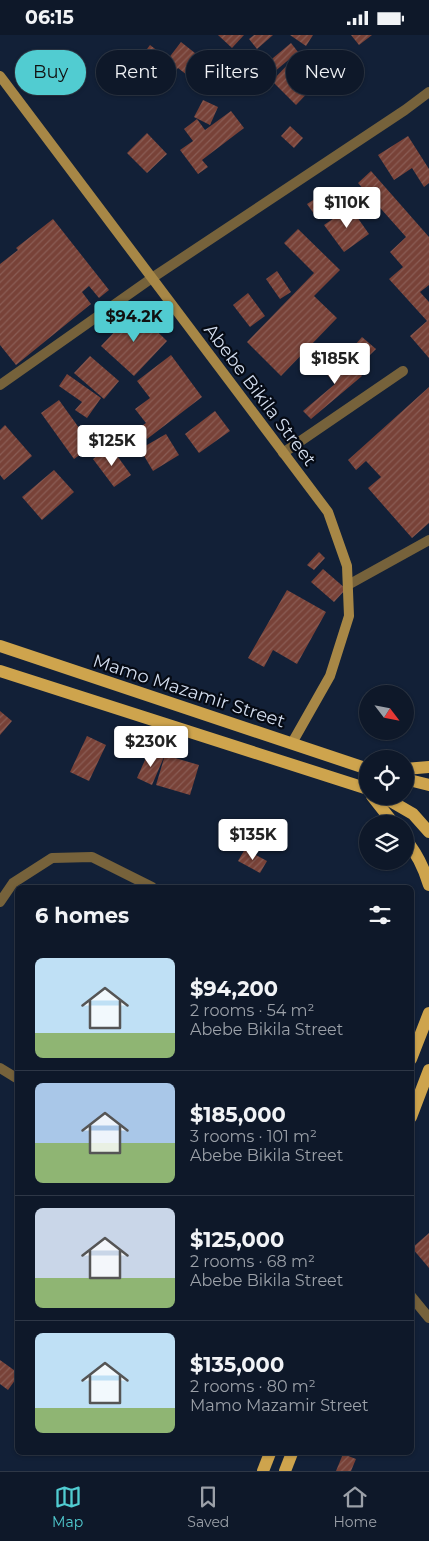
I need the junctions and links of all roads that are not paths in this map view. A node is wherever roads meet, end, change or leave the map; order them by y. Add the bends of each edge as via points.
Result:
1 (0, 76) edge
2 (429, 92) edge
3 (152, 278) junction
4 (403, 371) dead end
5 (0, 385) edge
6 (284, 453) junction
7 (429, 540) edge
8 (348, 585) junction
9 (0, 646) edge
10 (0, 671) edge
11 (257, 732) junction
12 (292, 743) junction
13 (251, 751) junction
14 (359, 766) edge
15 (429, 767) edge
16 (414, 768) edge
17 (414, 781) edge
18 (429, 785) edge
19 (359, 788) edge
20 (379, 805) edge
21 (398, 805) edge
22 (387, 815) edge
23 (429, 832) edge
24 (414, 851) edge
25 (148, 885) edge
26 (429, 885) edge
27 (0, 902) edge
28 (429, 1013) edge
29 (414, 1051) edge
30 (0, 1068) edge
31 (429, 1070) edge
32 (15, 1077) edge
33 (414, 1109) edge
34 (414, 1300) edge
35 (429, 1318) edge
36 (269, 1455) edge
37 (291, 1455) edge
38 (263, 1471) edge
39 (285, 1471) edge

1 - 3 main road, Abebe Bikila Street
2 - 3 street
3 - 5 street
3 - 6 main road, Abebe Bikila Street
4 - 6 street
6 - 8 main road, Abebe Bikila Street via 328,512 347,566
7 - 8 street
8 - 12 main road, Abebe Bikila Street via 349,616 330,676
9 - 11 main road, Mamo Mazamir Street
10 - 13 main road
11 - 12 main road, Mamo Mazamir Street
11 - 13 main road
12 - 14 main road, Mamo Mazamir Street
13 - 19 main road
15 - 16 main road
17 - 18 main road
20 - 22 main road
21 - 23 main road via 413,814
24 - 26 main road
25 - 27 street via 92,857 52,858 13,883
28 - 29 main road
30 - 32 street
31 - 33 main road
34 - 35 street
36 - 38 main road
37 - 39 main road

